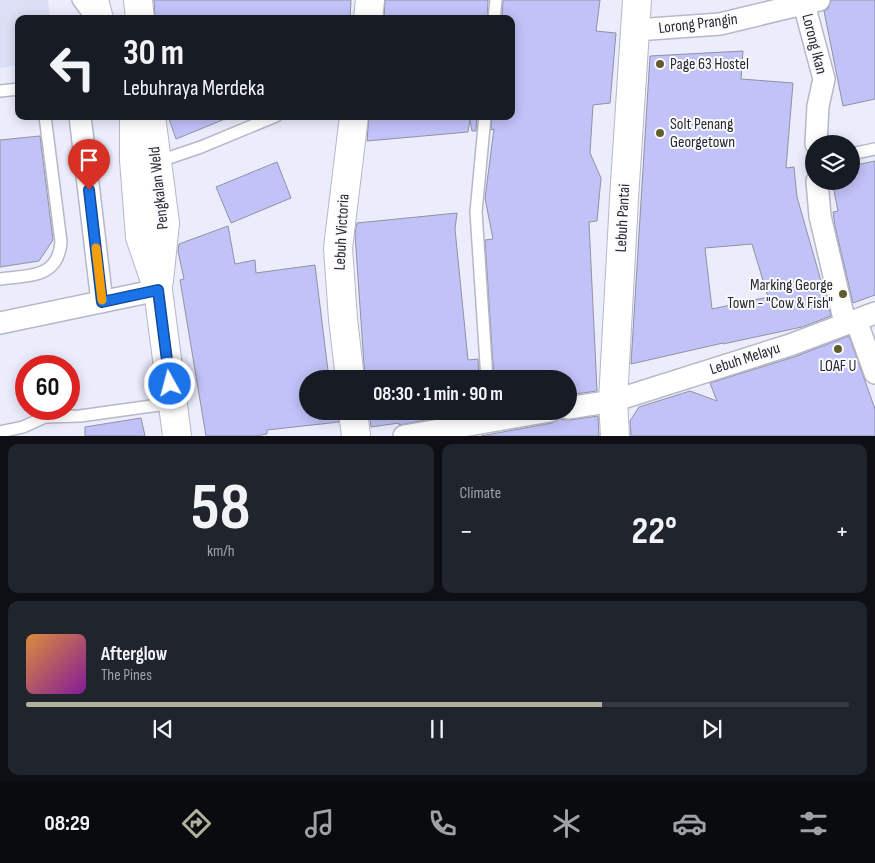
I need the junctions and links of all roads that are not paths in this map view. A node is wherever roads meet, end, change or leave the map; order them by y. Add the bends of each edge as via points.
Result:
1 (78, 0) edge
2 (94, 0) edge
3 (120, 0) edge
4 (138, 0) edge
5 (370, 0) edge
6 (496, 0) edge
7 (638, 0) edge
8 (811, 2) edge
9 (88, 15) edge
10 (97, 15) edge
11 (122, 15) edge
12 (140, 15) edge
13 (368, 15) edge
14 (494, 15) edge
15 (636, 30) junction
16 (15, 89) edge
17 (0, 91) edge
18 (46, 120) edge
19 (80, 120) edge
20 (121, 120) edge
21 (135, 120) edge
22 (150, 120) edge
23 (266, 120) edge
24 (354, 120) edge
25 (485, 120) edge
26 (816, 135) edge
27 (875, 149) edge
28 (860, 152) edge
29 (145, 161) junction
30 (818, 190) edge
31 (0, 279) edge
32 (158, 290) junction
33 (102, 302) junction
34 (859, 319) edge
35 (0, 322) edge
36 (349, 370) edge
37 (487, 370) edge
38 (875, 373) edge
39 (613, 401) junction
40 (173, 403) junction
41 (577, 407) edge
42 (355, 420) edge
43 (473, 420) edge
44 (0, 432) edge
45 (177, 436) edge
46 (356, 436) edge
47 (404, 436) edge
48 (615, 436) edge

1 - 9 lane
2 - 10 street
3 - 11 street
4 - 12 street
5 - 13 street
6 - 14 lane
7 - 15 street, Lebuh Pantai
8 - 15 street, Lorong Prangin via 720,24
8 - 26 street, Lorong Ikan via 824,79
15 - 39 street, Lebuh Pantai
16 - 17 lane
18 - 31 lane via 60,251 50,269 40,274
19 - 33 street
20 - 29 street, Pengkalan Weld
21 - 29 street, Pengkalan Weld
22 - 29 street, Pengkalan Weld
23 - 29 lane via 201,147
24 - 36 street, Lebuh Victoria via 338,248
25 - 37 lane via 476,212
27 - 28 lane
29 - 32 street, Pengkalan Weld via 140,237
30 - 34 street via 820,216
32 - 33 street
32 - 40 street, Pengkalan Weld
33 - 35 street
34 - 38 street
34 - 39 street, Lebuh Melayu via 790,345
39 - 41 street, Lebuh Melayu
39 - 48 street, Lebuh Pantai
40 - 44 lane via 80,416 45,417 23,427
40 - 45 street, Pengkalan Weld
42 - 46 street
43 - 47 street

